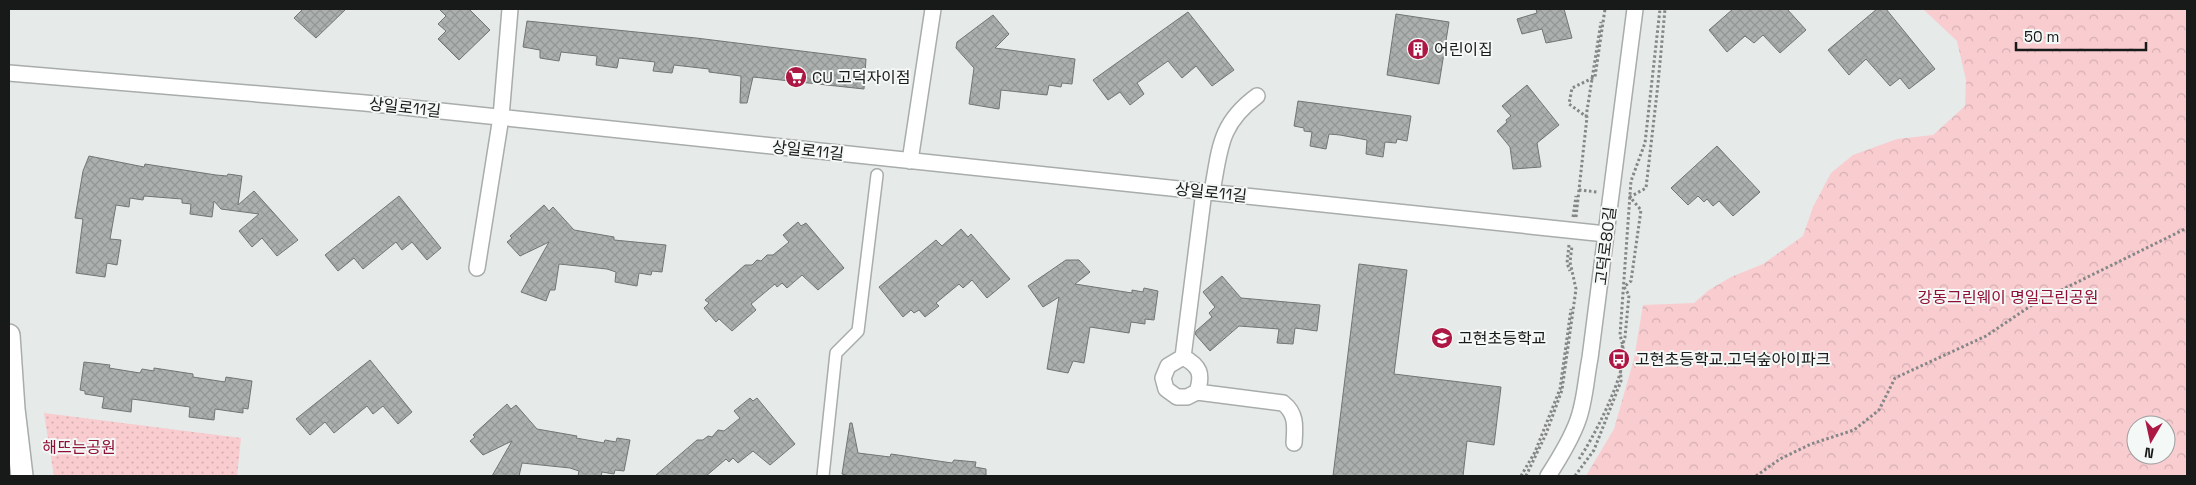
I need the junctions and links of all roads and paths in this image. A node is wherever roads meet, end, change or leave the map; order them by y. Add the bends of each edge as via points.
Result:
1 (510, 9) edge
2 (934, 9) edge
3 (1605, 9) edge
4 (1635, 9) edge
5 (1660, 9) edge
6 (1665, 9) edge
7 (9, 73) edge
8 (1257, 96) dead end
9 (501, 117) junction
10 (910, 161) junction
11 (877, 175) dead end
12 (1208, 192) junction
13 (1630, 197) junction
14 (1576, 212) dead end
15 (2187, 228) edge
16 (1606, 234) junction
17 (1571, 260) dead end
18 (477, 268) dead end
19 (1624, 287) junction
20 (9, 335) edge
21 (1183, 358) junction
22 (1620, 371) junction
23 (1197, 392) junction
24 (1294, 443) dead end
25 (1576, 463) dead end
26 (22, 476) edge
27 (823, 476) edge
28 (1526, 476) edge
29 (1548, 476) edge
30 (1575, 476) edge
31 (1756, 476) edge

1 - 9 street
2 - 10 street
3 - 14 path via 1595,77 1572,88 1569,104 1587,117
4 - 16 street, 고덕로80길
5 - 13 path via 1645,143 1631,181
6 - 13 path via 1646,188
7 - 9 street, 상일로11길
8 - 12 street via 1243,106 1226,127
9 - 10 street, 상일로11길
9 - 18 street
10 - 12 street, 상일로11길
11 - 27 street via 858,331 836,353
12 - 16 street, 상일로11길
12 - 21 street
13 - 19 path
13 - 19 path via 1641,210 1631,281
15 - 31 path via 2035,302 1986,336 1894,378 1879,410 1854,430 1811,444 1780,459
16 - 29 street, 고덕로80길 via 1582,405 1566,446
17 - 28 path via 1576,289 1562,390
19 - 22 path
20 - 26 main road
21 - 23 street via 1194,363 1199,370 1202,380
21 - 23 street via 1168,366 1163,378 1166,389 1177,397
22 - 25 path via 1590,443
22 - 30 path via 1621,381 1594,450
23 - 24 street via 1283,403 1290,409 1295,422

